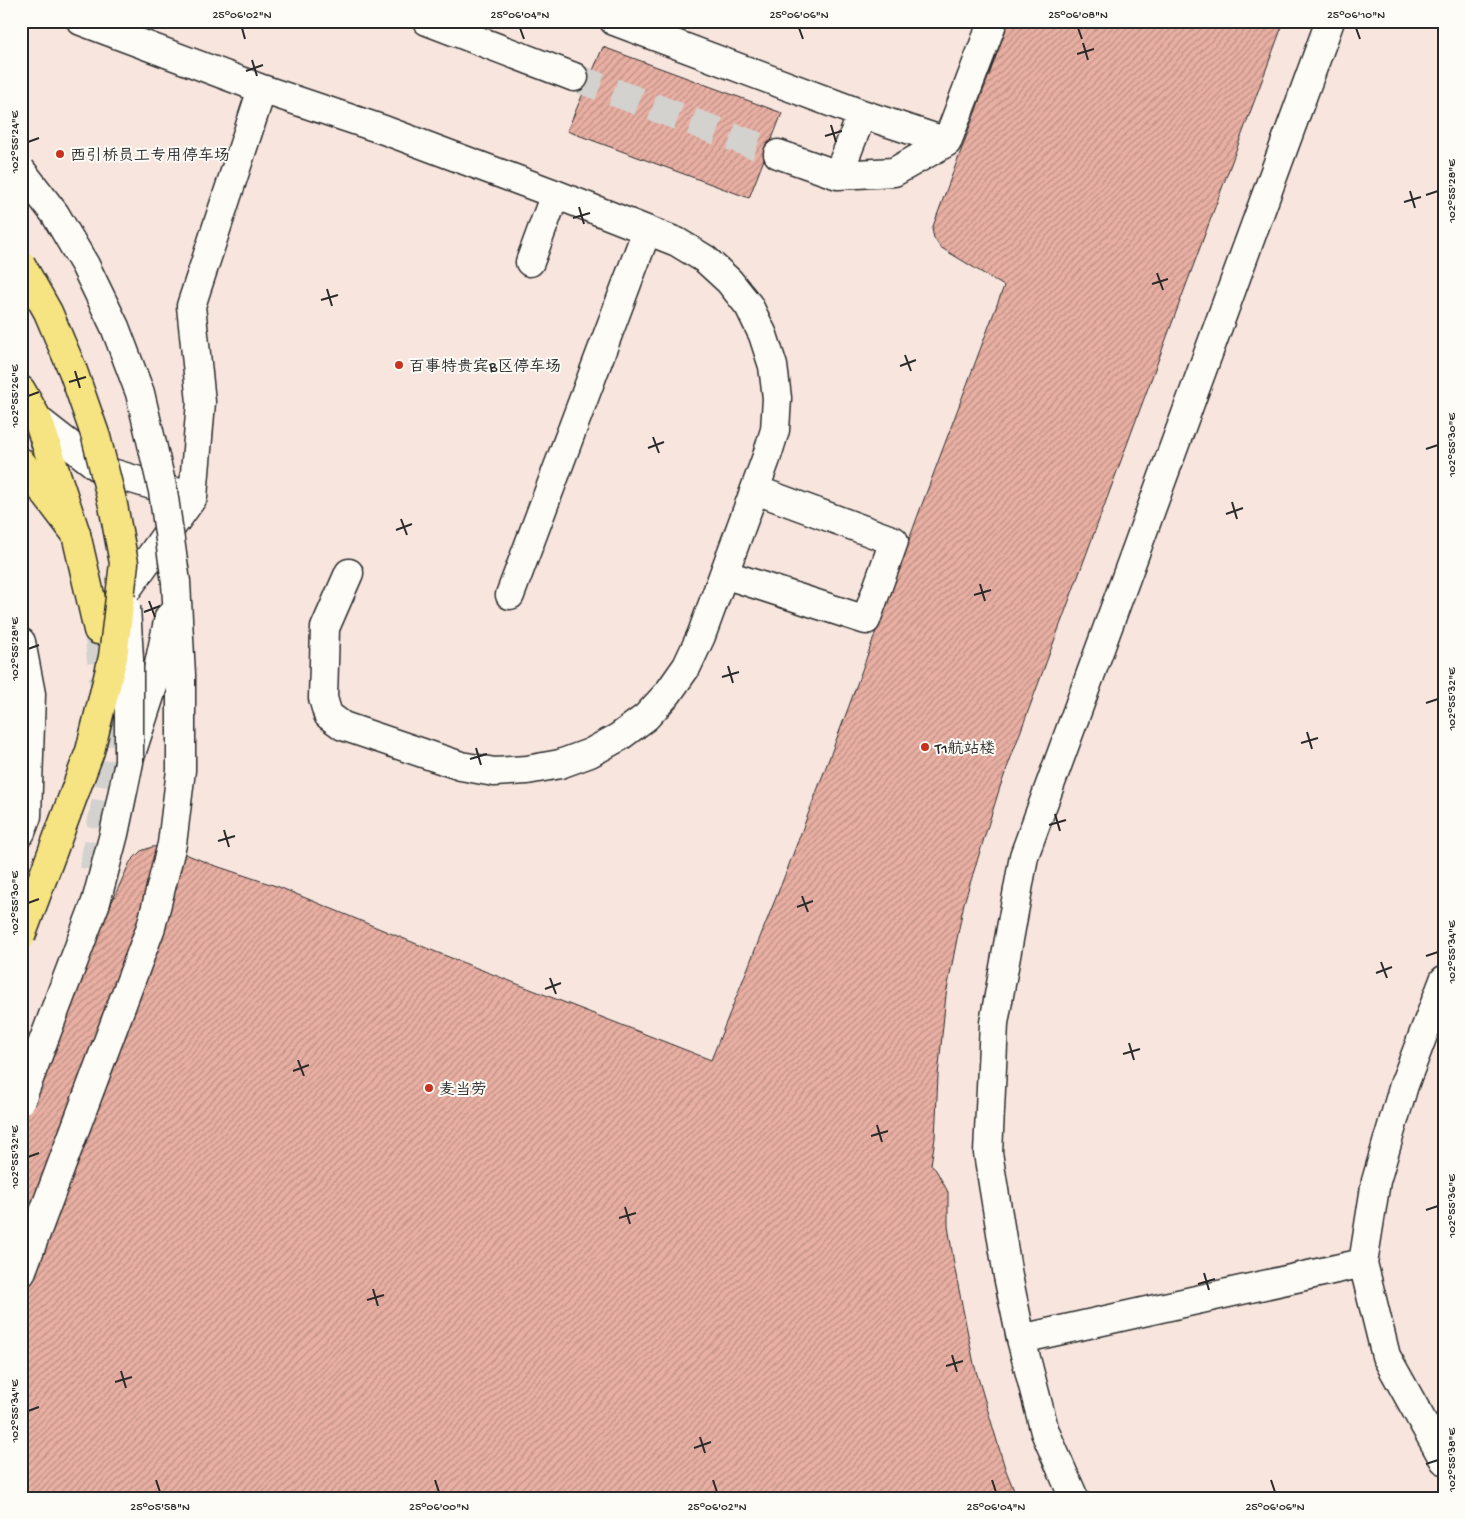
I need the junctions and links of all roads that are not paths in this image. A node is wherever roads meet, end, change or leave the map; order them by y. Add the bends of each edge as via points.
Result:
1 (81, 21) edge
2 (427, 21) edge
3 (993, 21) edge
4 (1330, 21) edge
5 (617, 22) edge
6 (574, 77) tunnel mouth
7 (262, 89) junction
8 (862, 114) junction
9 (947, 142) junction
10 (778, 154) tunnel mouth
11 (21, 170) edge
12 (838, 175) junction
13 (555, 194) junction
14 (647, 230) junction
15 (530, 262) dead end
16 (21, 264) edge
17 (21, 390) edge
18 (38, 420) junction
19 (21, 462) edge
20 (756, 490) junction
21 (193, 497) junction
22 (76, 534) junction
23 (124, 563) junction
24 (349, 573) dead end
25 (724, 574) junction
26 (176, 582) junction
27 (510, 596) dead end
28 (98, 630) joint
29 (21, 642) edge
30 (129, 762) junction
31 (21, 832) edge
32 (21, 936) edge
33 (1444, 980) edge
34 (21, 1100) edge
35 (1363, 1262) junction
36 (21, 1273) edge
37 (1021, 1339) junction
38 (1444, 1460) edge
39 (1074, 1498) edge

1 - 7 street
2 - 6 street
3 - 9 street
4 - 37 street via 1024,856 994,1023 988,1153
5 - 8 street
7 - 13 street via 384,130
7 - 21 street via 191,306 201,402
8 - 9 street
8 - 12 street
9 - 12 street via 894,172
10 - 12 street
11 - 26 street, bridge via 55,214 85,265 115,327 140,393 163,491
13 - 14 street
13 - 15 street
14 - 20 street via 677,242 705,259 729,280 749,306 764,335 773,366 775,430
14 - 27 street
16 - 23 main road, bridge via 48,312 96,437
17 - 18 main road
18 - 21 street via 102,470
18 - 22 main road
19 - 22 main road
20 - 25 street
20 - 25 street via 894,541 866,620
21 - 28 street
22 - 28 main road
23 - 30 street, bridge via 129,660
23 - 32 main road, bridge via 113,657 90,751
24 - 25 street via 325,628 323,698 328,715 344,726 461,766 494,772 567,762 619,737 646,717 687,666
26 - 30 street, bridge via 156,674
26 - 36 street via 181,770 172,844 151,927
29 - 31 street via 31,694 27,816
30 - 34 street, bridge via 96,902
33 - 35 street via 1404,1085 1376,1181
35 - 37 street
35 - 38 street via 1386,1356
37 - 39 street via 1046,1432

